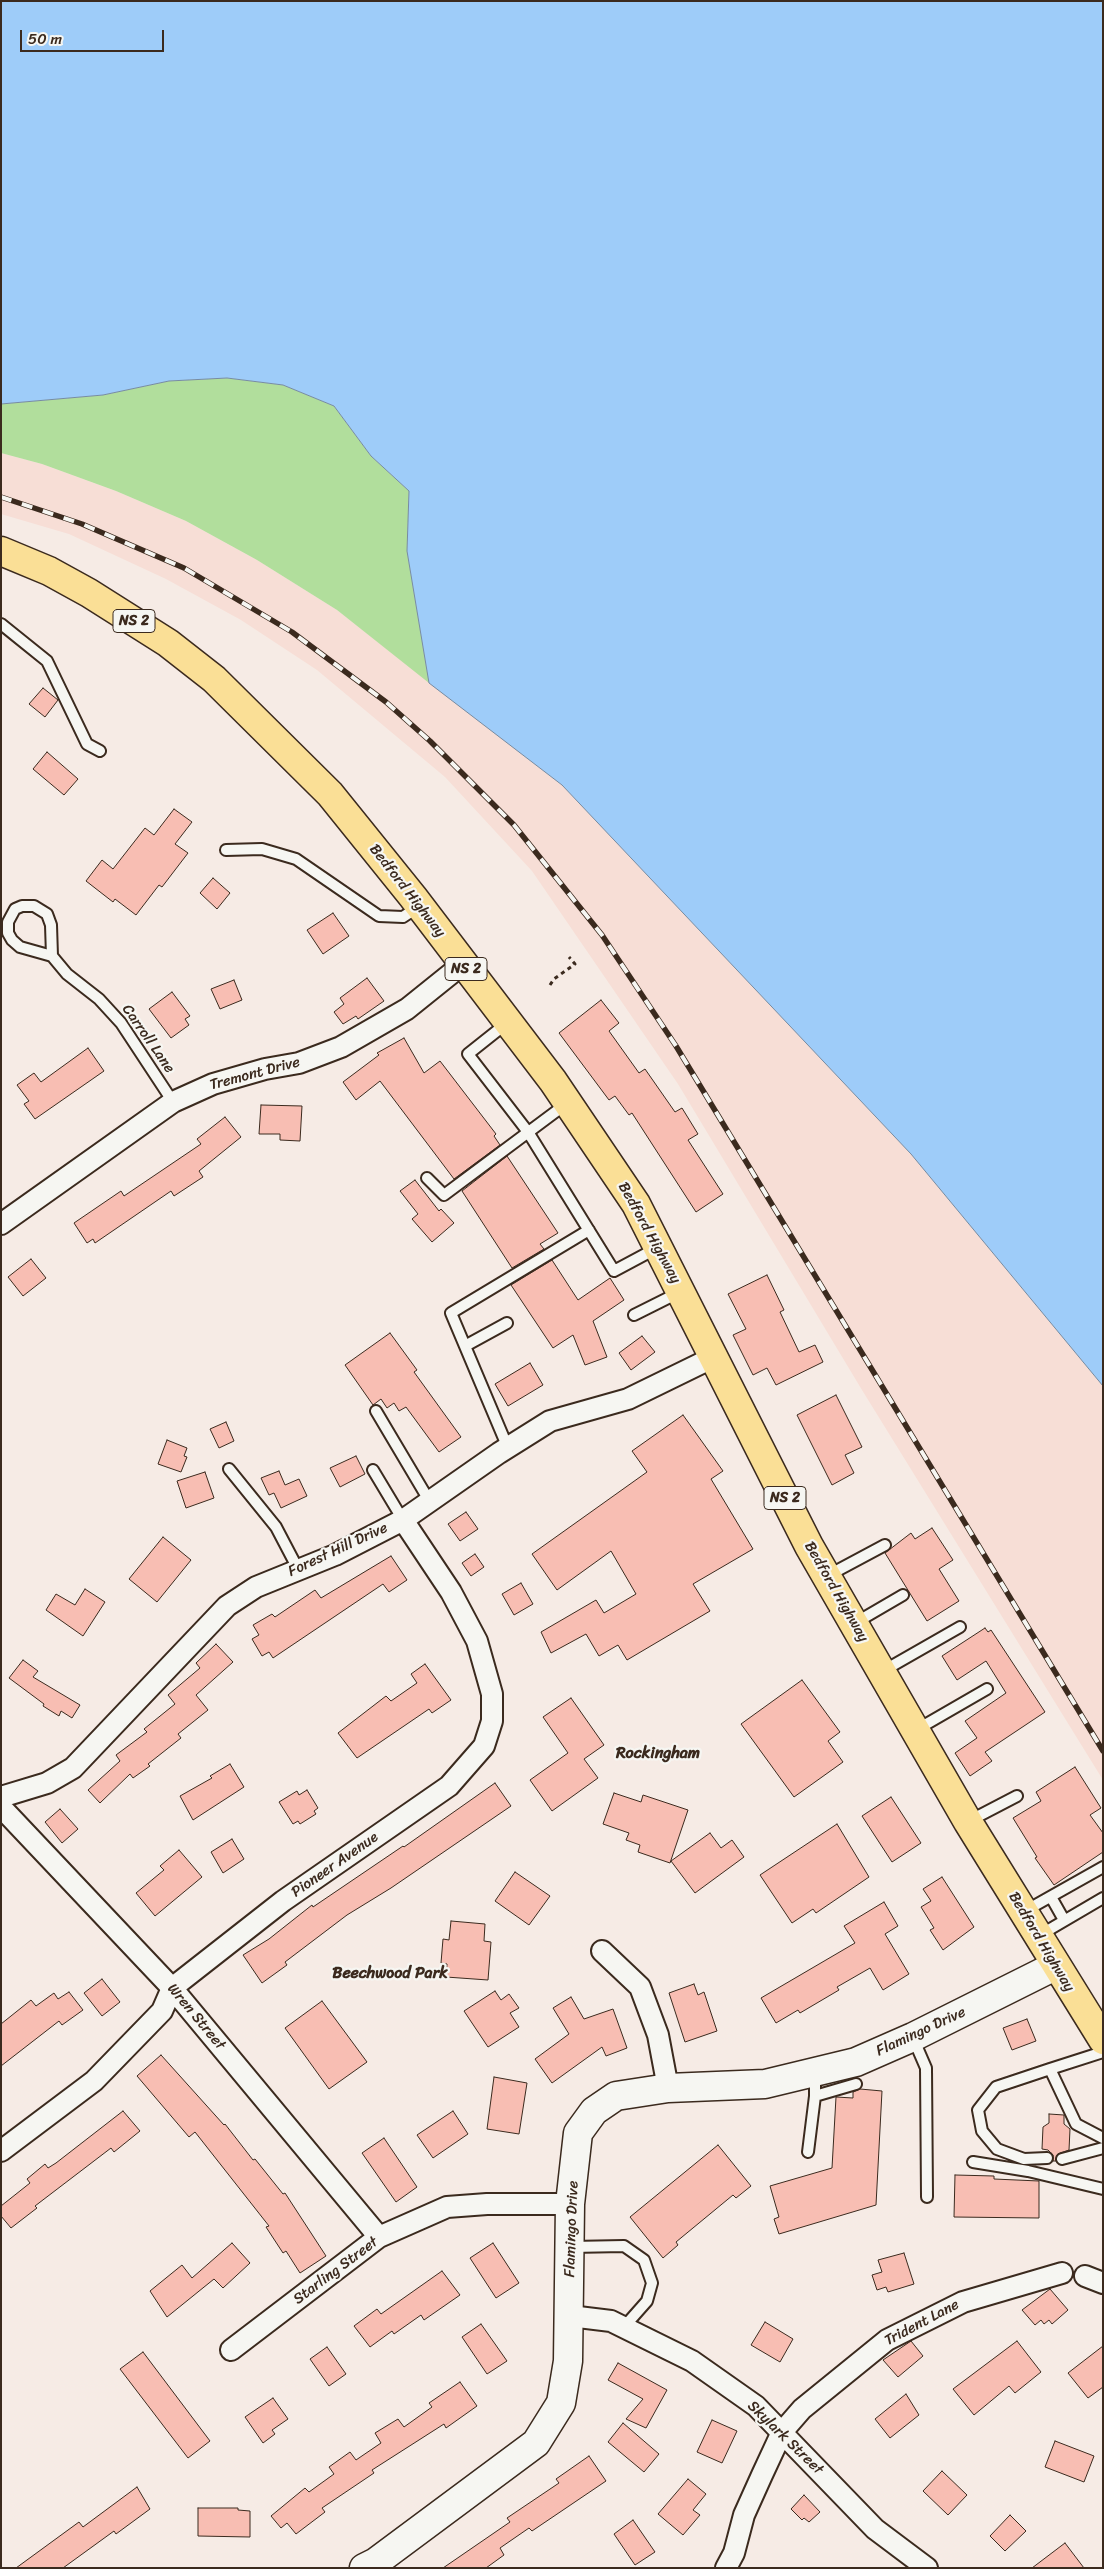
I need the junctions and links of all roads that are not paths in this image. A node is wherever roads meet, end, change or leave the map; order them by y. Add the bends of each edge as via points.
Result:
1 (1, 551) edge
2 (1, 624) edge
3 (100, 751) dead end
4 (226, 850) dead end
5 (419, 906) junction
6 (52, 956) junction
7 (463, 964) junction
8 (507, 1022) junction
9 (173, 1102) junction
10 (567, 1103) junction
11 (528, 1132) junction
12 (426, 1178) dead end
13 (1, 1224) edge
14 (589, 1230) junction
15 (658, 1248) junction
16 (681, 1292) junction
17 (634, 1315) dead end
18 (507, 1324) dead end
19 (465, 1346) junction
20 (714, 1357) junction
21 (376, 1411) dead end
22 (508, 1448) junction
23 (229, 1469) dead end
24 (373, 1470) dead end
25 (430, 1502) junction
26 (403, 1520) junction
27 (885, 1545) dead end
28 (298, 1568) junction
29 (827, 1576) junction
30 (903, 1595) dead end
31 (854, 1623) junction
32 (960, 1627) dead end
33 (882, 1672) junction
34 (987, 1689) dead end
35 (916, 1731) junction
36 (1017, 1796) dead end
37 (1, 1797) edge
38 (1, 1808) edge
39 (968, 1822) junction
40 (1103, 1867) edge
41 (1051, 1897) junction
42 (1103, 1898) edge
43 (1023, 1912) junction
44 (1064, 1920) junction
45 (1037, 1936) junction
46 (602, 1951) dead end
47 (1055, 1966) junction
48 (172, 1988) junction
49 (913, 2037) junction
50 (1103, 2040) edge
51 (1103, 2052) edge
52 (1050, 2070) junction
53 (815, 2083) junction
54 (856, 2084) dead end
55 (668, 2088) junction
56 (1103, 2138) edge
57 (1103, 2148) edge
58 (1, 2151) edge
59 (808, 2152) dead end
60 (1047, 2158) dead end
61 (1062, 2159) dead end
62 (973, 2162) dead end
63 (1103, 2189) edge
64 (927, 2198) dead end
65 (570, 2204) junction
66 (379, 2237) junction
67 (570, 2247) junction
68 (1062, 2273) dead end
69 (570, 2316) junction
70 (624, 2327) junction
71 (230, 2350) dead end
72 (782, 2432) junction
73 (735, 2563) edge
74 (364, 2568) edge
75 (927, 2568) edge

1 - 5 main road, Bedford Highway / NS 2 via 49,571 89,593 168,643 214,679 330,794
2 - 3 lane via 47,661 87,744
4 - 5 lane via 262,849 296,859 379,916 403,917
5 - 7 main road, Bedford Highway / NS 2
6 - 6 lane via 51,925 47,914 34,906 15,909 7,926 12,940 20,947
6 - 9 lane, Carroll Lane via 67,974 99,999 122,1023
7 - 8 main road, Bedford Highway / NS 2
7 - 9 street, Tremont Drive via 407,1010 341,1047 299,1063 214,1084
8 - 10 main road, Bedford Highway / NS 2
8 - 11 lane via 468,1054
9 - 13 street, Tremont Drive
10 - 11 lane
10 - 15 main road, Bedford Highway / NS 2 via 636,1204
11 - 12 lane via 444,1195
11 - 14 lane
14 - 15 lane via 614,1271
14 - 19 lane via 451,1313
15 - 16 main road, Bedford Highway / NS 2
16 - 17 lane
16 - 20 main road, Bedford Highway / NS 2
18 - 19 lane
19 - 22 lane
20 - 22 street, Forest Hill Drive via 628,1399 550,1421
20 - 29 main road, Bedford Highway / NS 2
21 - 25 lane
22 - 25 street, Forest Hill Drive
23 - 28 lane via 276,1527
24 - 26 lane
25 - 26 street, Forest Hill Drive
26 - 28 street, Forest Hill Drive via 335,1555
26 - 48 street, Pioneer Avenue via 451,1592 477,1641 492,1694 492,1721 484,1746 449,1786 283,1901
27 - 29 lane
28 - 37 street, Forest Hill Drive via 256,1587 227,1606 73,1768 47,1783
29 - 31 main road, Bedford Highway / NS 2
30 - 31 lane
31 - 33 main road, Bedford Highway / NS 2
32 - 33 lane
33 - 35 main road, Bedford Highway / NS 2
34 - 35 lane
35 - 39 main road, Bedford Highway / NS 2
36 - 39 lane
38 - 48 street, Wren Street
39 - 43 main road, Bedford Highway / NS 2
40 - 41 lane
41 - 43 lane
41 - 44 lane
42 - 44 lane
43 - 45 main road, Bedford Highway / NS 2
44 - 45 lane
45 - 47 main road, Bedford Highway / NS 2
46 - 55 street via 640,1987 658,2035
47 - 49 street, Flamingo Drive
47 - 50 main road, Bedford Highway / NS 2
48 - 58 street, Pioneer Avenue via 162,2011 94,2081
48 - 66 street, Wren Street
49 - 53 street, Flamingo Drive
49 - 64 lane via 926,2068
51 - 52 lane
52 - 56 lane via 1076,2124
52 - 60 lane via 996,2087 978,2110 982,2131 997,2149 1024,2158
53 - 54 lane
53 - 55 street, Flamingo Drive
53 - 59 lane
55 - 65 street, Flamingo Drive via 616,2096 594,2111 578,2133
57 - 61 lane
62 - 63 lane
65 - 66 street, Starling Street via 448,2207
65 - 67 street, Flamingo Drive
66 - 71 street, Starling Street
67 - 69 street, Flamingo Drive
67 - 70 lane via 624,2246 644,2260 652,2283 647,2300
68 - 72 street, Trident Lane via 963,2302 887,2340 802,2409
69 - 70 street, Skylark Street via 611,2321
69 - 74 street, Flamingo Drive via 568,2361 561,2403 536,2443
70 - 72 street, Skylark Street via 692,2362 756,2406
72 - 73 street, Trident Lane via 744,2515
72 - 75 street, Skylark Street via 875,2529

